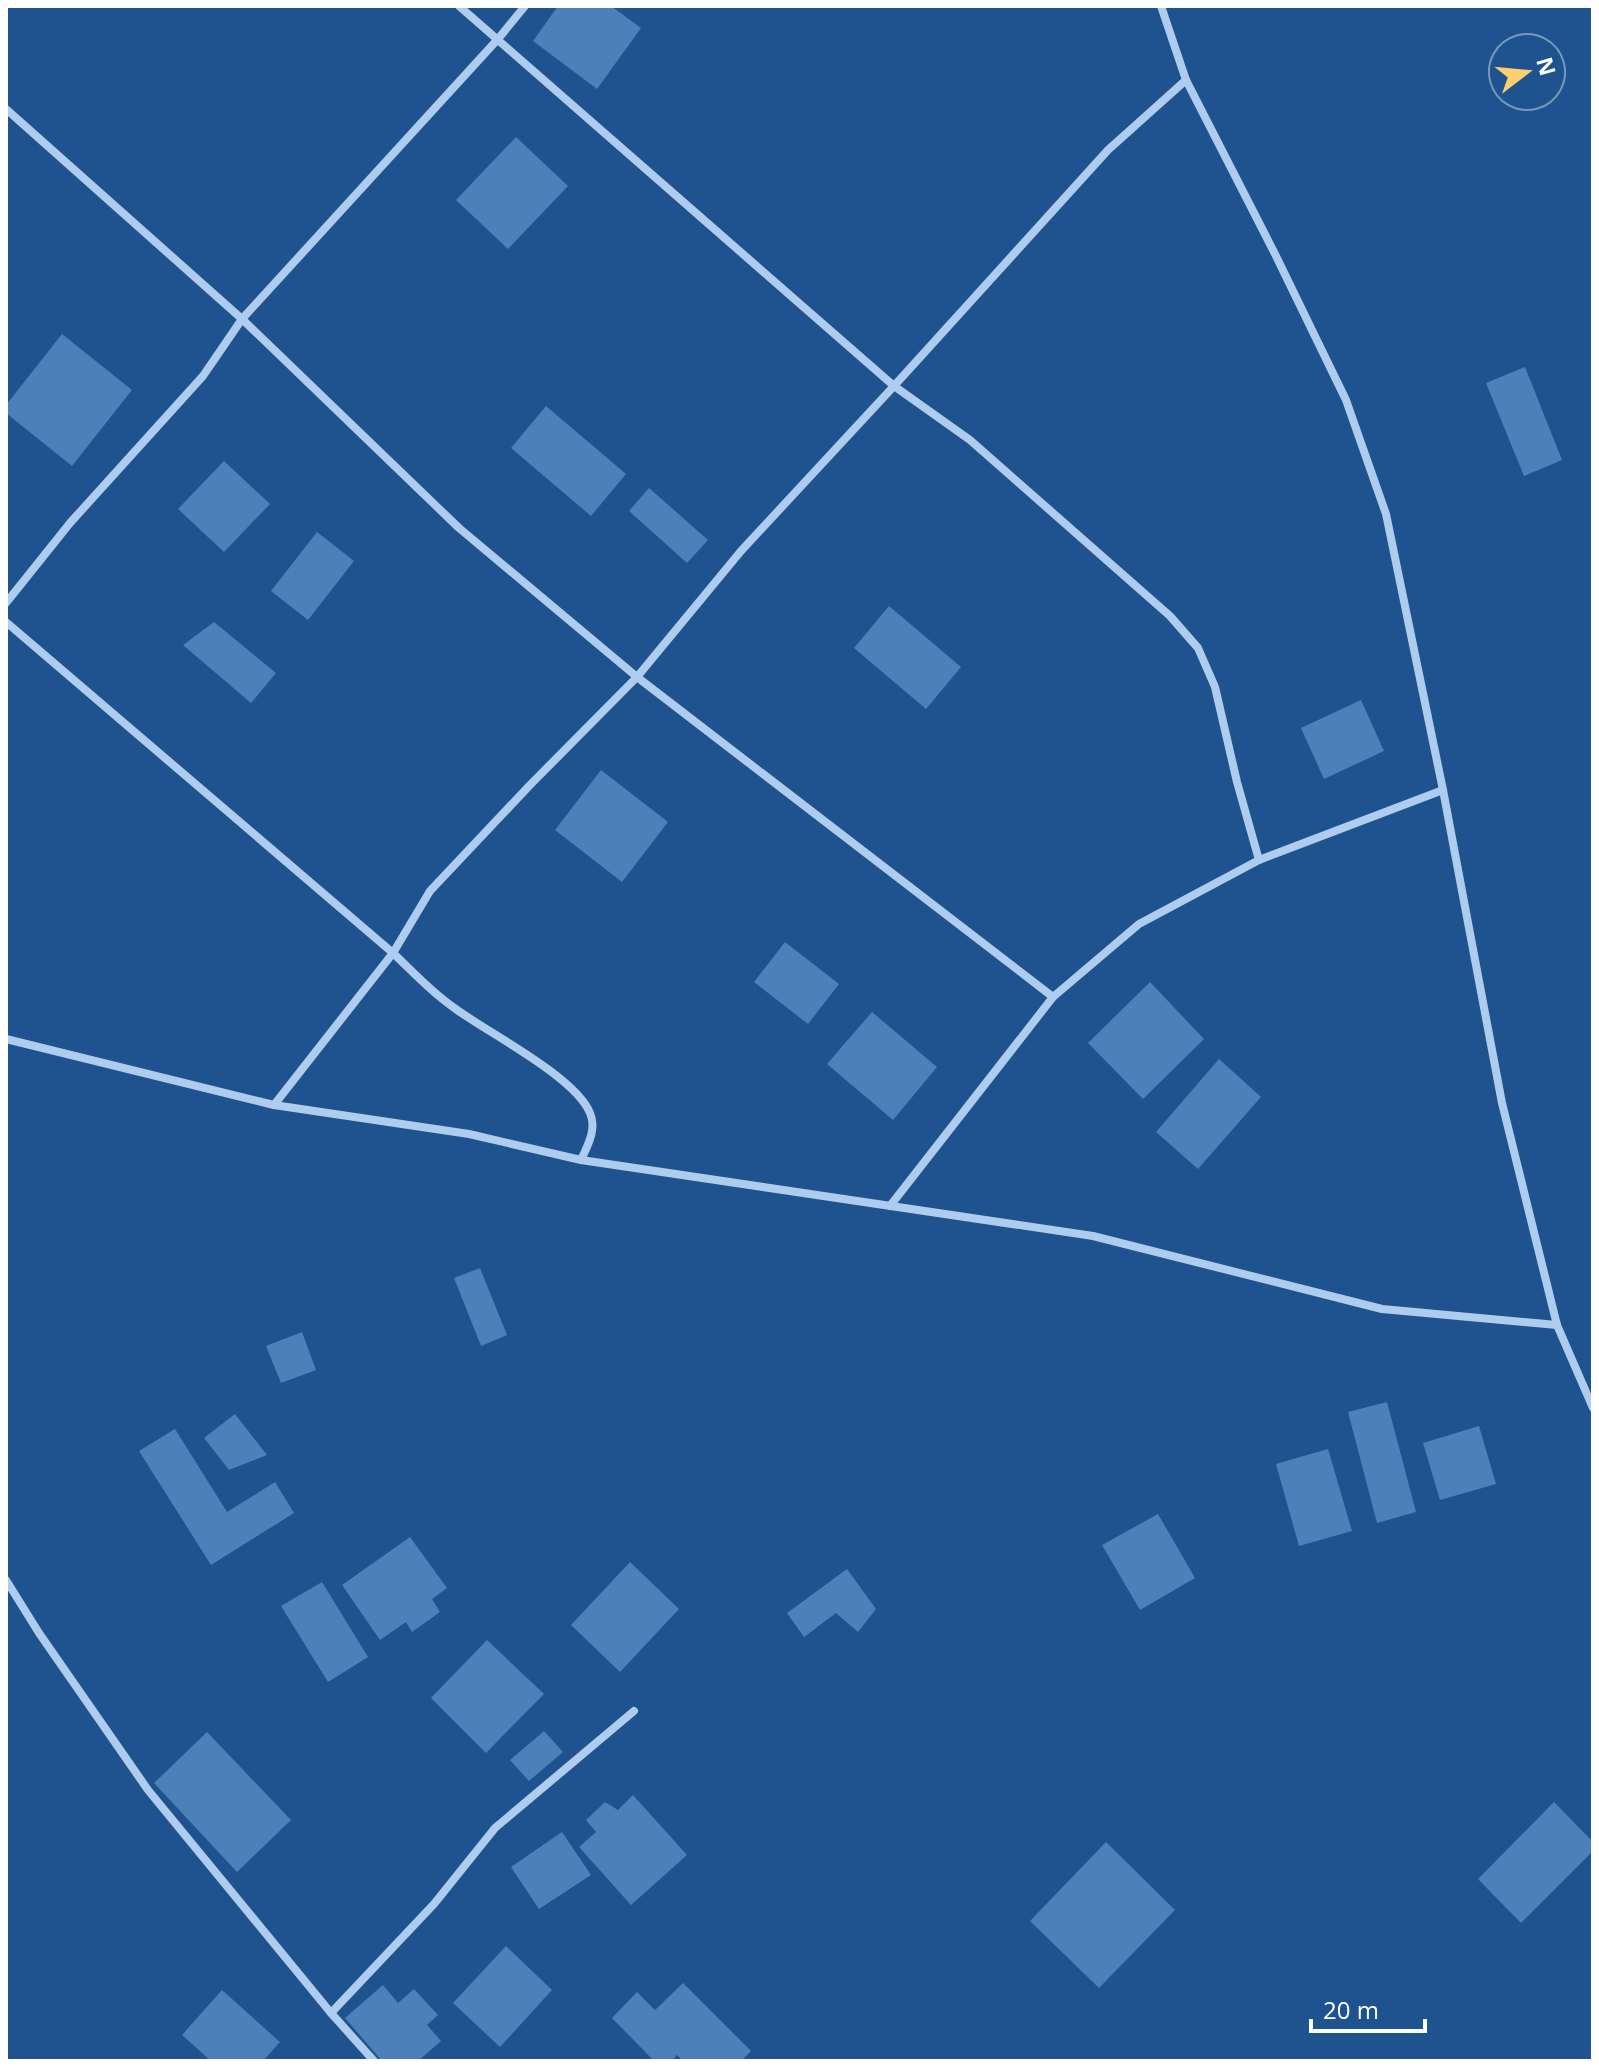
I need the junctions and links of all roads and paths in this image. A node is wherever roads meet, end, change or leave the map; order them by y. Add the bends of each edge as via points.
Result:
1 (459, 6) edge
2 (525, 6) edge
3 (1161, 6) edge
4 (498, 39) junction
5 (1186, 80) junction
6 (6, 109) edge
7 (242, 319) junction
8 (894, 386) junction
9 (6, 603) edge
10 (6, 622) edge
11 (637, 677) junction
12 (1443, 790) junction
13 (1259, 860) junction
14 (393, 953) junction
15 (1053, 997) junction
16 (6, 1039) edge
17 (274, 1105) junction
18 (581, 1160) junction
19 (890, 1206) junction
20 (1557, 1325) junction
21 (1593, 1408) edge
22 (6, 1580) edge
23 (634, 1711) dead end
24 (331, 2013) junction
25 (374, 2061) edge

1 - 4 street
2 - 4 street
3 - 5 street
4 - 7 street
4 - 8 street
5 - 8 street via 1108,150
5 - 12 street via 1346,400 1386,514
6 - 7 street
7 - 9 street via 203,376 70,523
7 - 11 street via 459,528
8 - 11 street via 741,551
8 - 13 street via 970,440 1104,555 1198,648 1215,687
10 - 14 street
11 - 14 street via 430,891
11 - 15 street
12 - 13 street
12 - 20 street via 1502,1103
13 - 15 street via 1139,924
14 - 17 street
14 - 18 street via 451,1006 542,1065 579,1096 591,1114 592,1136
15 - 19 street
16 - 17 street
17 - 18 street via 469,1134
18 - 19 street
19 - 20 street via 1093,1236 1382,1309
20 - 21 street
22 - 24 street via 148,1790
23 - 24 street via 495,1828 434,1904
24 - 25 street

